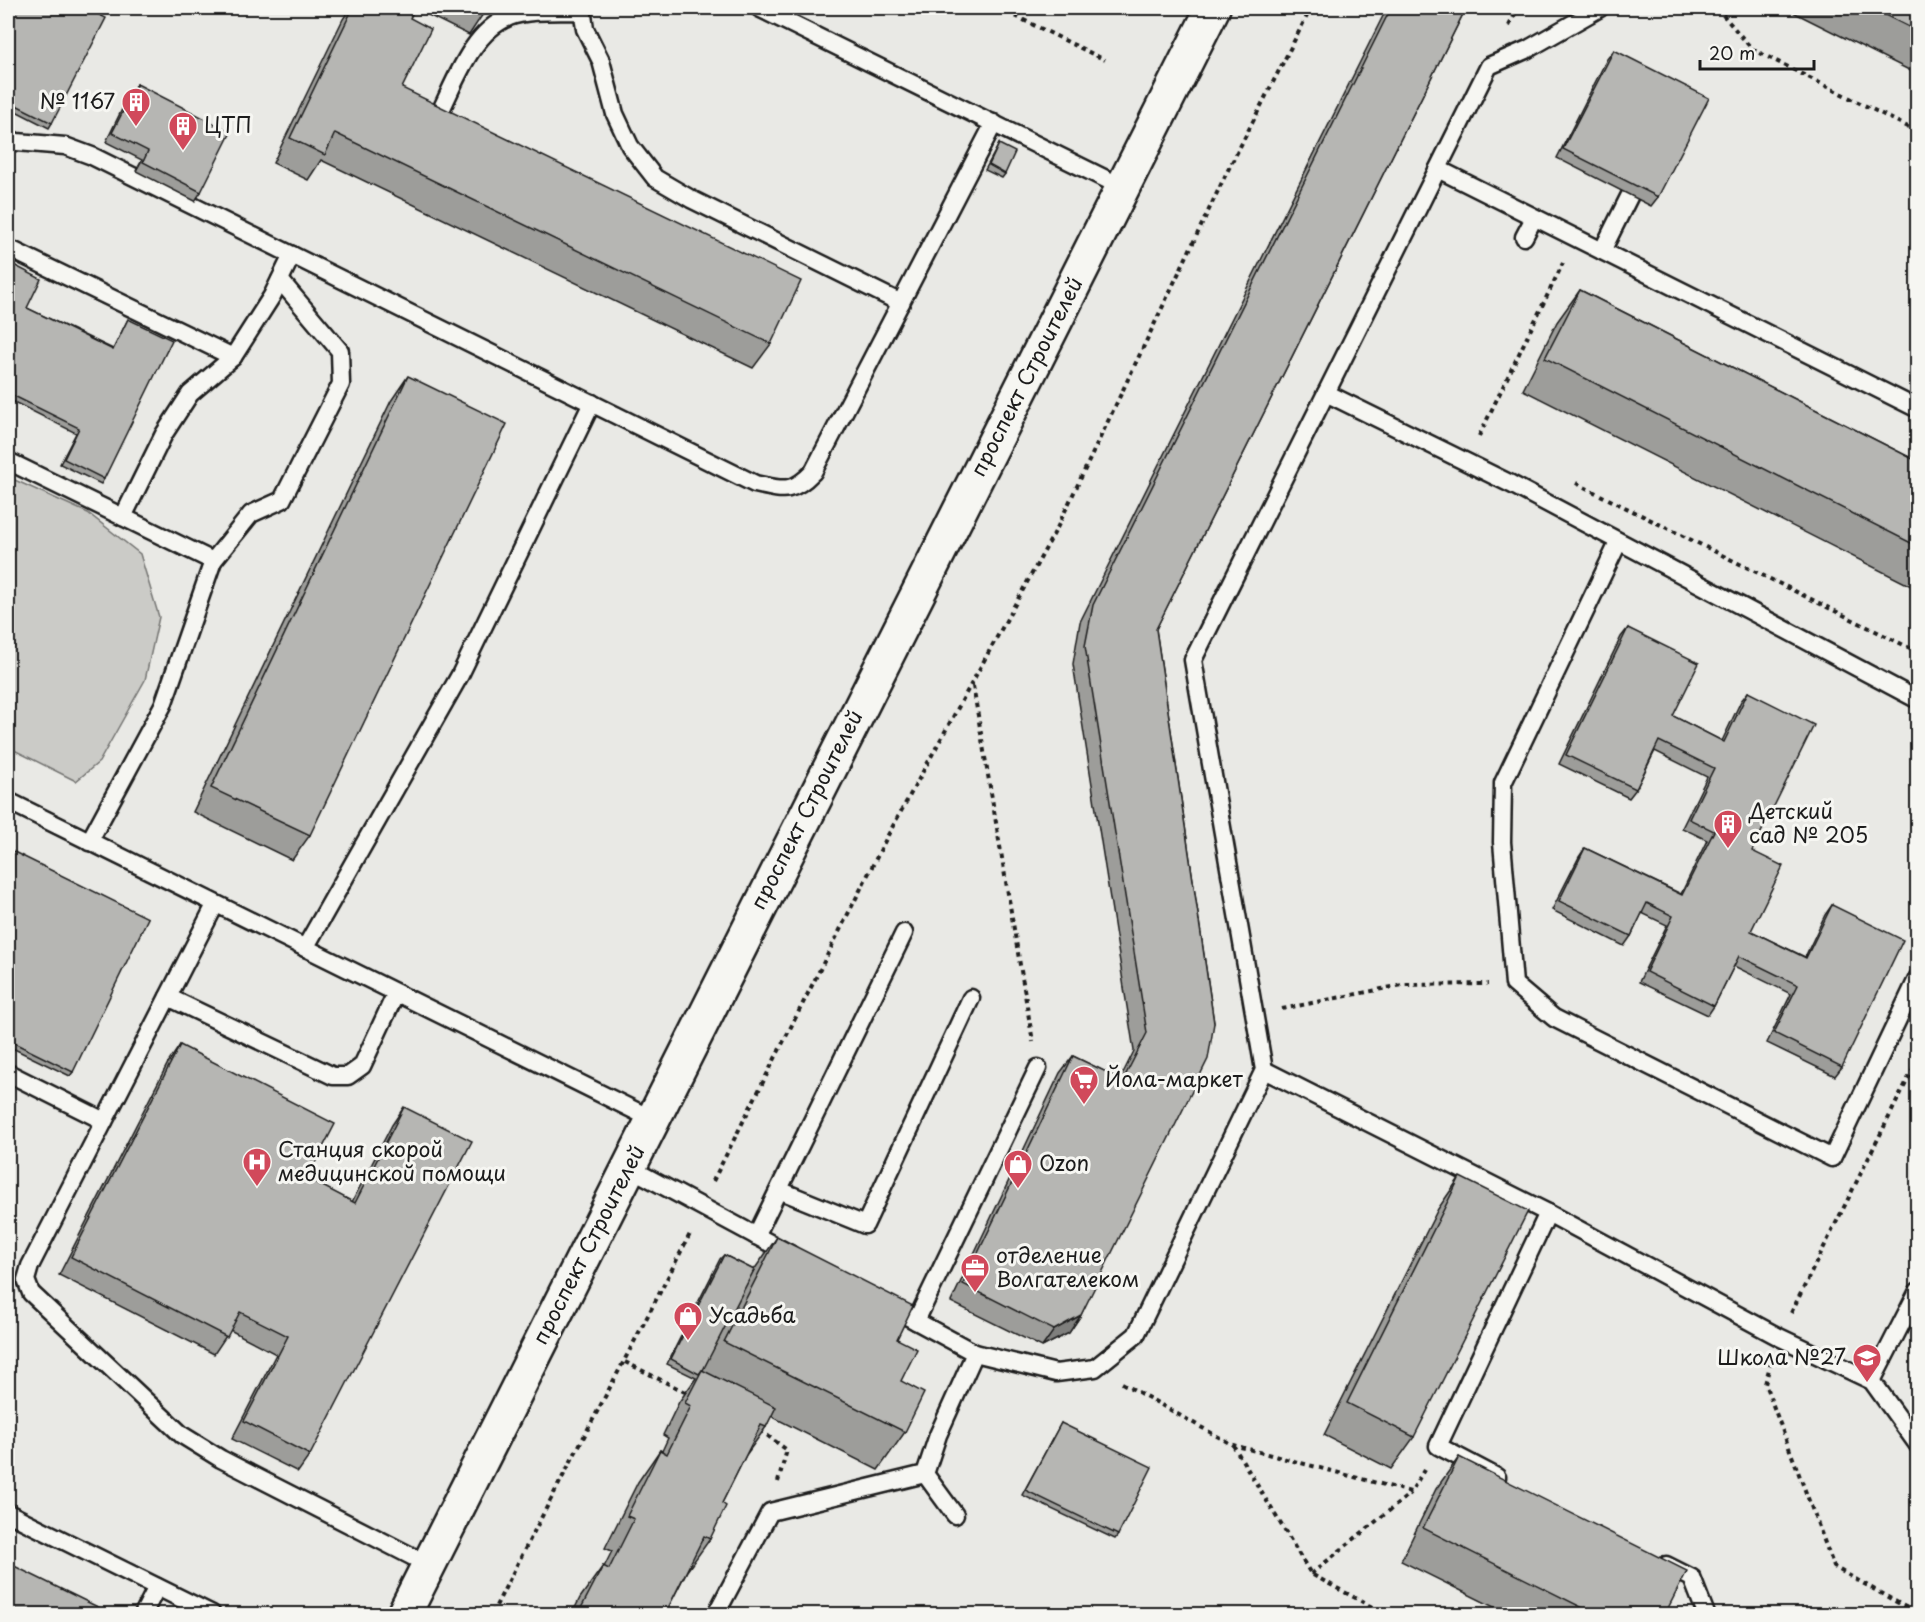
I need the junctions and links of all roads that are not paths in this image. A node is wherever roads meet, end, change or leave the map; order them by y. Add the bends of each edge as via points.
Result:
1 (759, 8) edge
2 (1213, 8) edge
3 (1600, 8) edge
4 (582, 9) edge
5 (440, 112) edge
6 (994, 123) junction
7 (8, 138) edge
8 (1438, 169) junction
9 (1122, 187) junction
10 (1630, 195) edge
11 (1534, 218) junction
12 (1524, 237) dead end
13 (8, 248) edge
14 (1602, 251) junction
15 (292, 255) junction
16 (280, 280) junction
17 (901, 303) junction
18 (233, 357) junction
19 (1326, 393) junction
20 (592, 403) junction
21 (1917, 409) edge
22 (8, 461) edge
23 (123, 517) junction
24 (1618, 543) junction
25 (213, 561) junction
26 (1917, 700) edge
27 (8, 801) edge
28 (89, 842) junction
29 (215, 904) junction
30 (904, 933) dead end
31 (305, 948) junction
32 (1917, 977) edge
33 (396, 993) junction
34 (168, 997) junction
35 (971, 998) dead end
36 (1038, 1068) road end
37 (1264, 1070) junction
38 (8, 1073) edge
39 (652, 1119) junction
40 (104, 1121) junction
41 (628, 1167) junction
42 (779, 1190) junction
43 (1548, 1213) junction
44 (756, 1236) junction
45 (806, 1262) edge
46 (1917, 1292) edge
47 (876, 1299) edge
48 (916, 1321) junction
49 (975, 1353) junction
50 (1872, 1381) junction
51 (1917, 1445) edge
52 (925, 1473) junction
53 (1512, 1485) edge
54 (8, 1513) edge
55 (955, 1515) dead end
56 (1650, 1556) edge
57 (429, 1564) junction
58 (157, 1587) junction
59 (143, 1614) edge
60 (212, 1614) edge
61 (404, 1614) edge
62 (716, 1614) edge
63 (1706, 1614) edge

1 - 6 lane
2 - 9 main road, проспект Строителей
3 - 8 lane via 1489,66
4 - 5 lane via 509,17 487,33 468,56
4 - 17 lane via 585,29 601,61 615,114 630,146 655,178
6 - 9 lane
6 - 17 lane
7 - 15 lane via 65,146 92,156
8 - 11 lane
8 - 19 lane
9 - 39 main road, проспект Строителей
10 - 14 lane
11 - 12 lane
11 - 14 lane
13 - 18 lane
14 - 21 lane
15 - 16 lane
15 - 20 lane
16 - 18 lane
16 - 25 lane via 340,351 341,384 282,500 250,514
17 - 20 lane via 813,472 799,486 779,489 755,484
18 - 23 lane via 190,394 164,434
19 - 24 lane via 1511,484
19 - 37 lane via 1192,660
20 - 31 lane via 460,675
22 - 23 lane
23 - 25 lane
24 - 26 lane
24 - 32 lane via 1503,783 1502,842 1514,984 1554,1018 1832,1158
25 - 28 lane via 163,705
27 - 28 lane
28 - 29 lane
29 - 31 lane
29 - 34 lane
30 - 42 lane
31 - 33 lane
33 - 34 lane via 362,1066 348,1076 333,1076
33 - 39 lane
34 - 40 lane
35 - 42 lane via 865,1225
36 - 48 lane
37 - 43 lane
37 - 49 lane via 1136,1335 1095,1368 1056,1373
38 - 40 lane
39 - 41 main road, проспект Строителей
40 - 57 lane via 30,1266 26,1280 31,1293 182,1435 221,1459
41 - 44 lane
41 - 57 main road, проспект Строителей
42 - 44 lane
43 - 50 lane via 1779,1337
43 - 53 lane via 1438,1446
44 - 45 lane
46 - 50 lane
47 - 48 lane
48 - 49 lane
49 - 52 lane
50 - 51 lane
52 - 55 lane
52 - 62 lane via 770,1512
54 - 58 lane
56 - 63 lane via 1692,1578
57 - 61 main road, проспект Строителей
58 - 59 lane
58 - 60 lane

